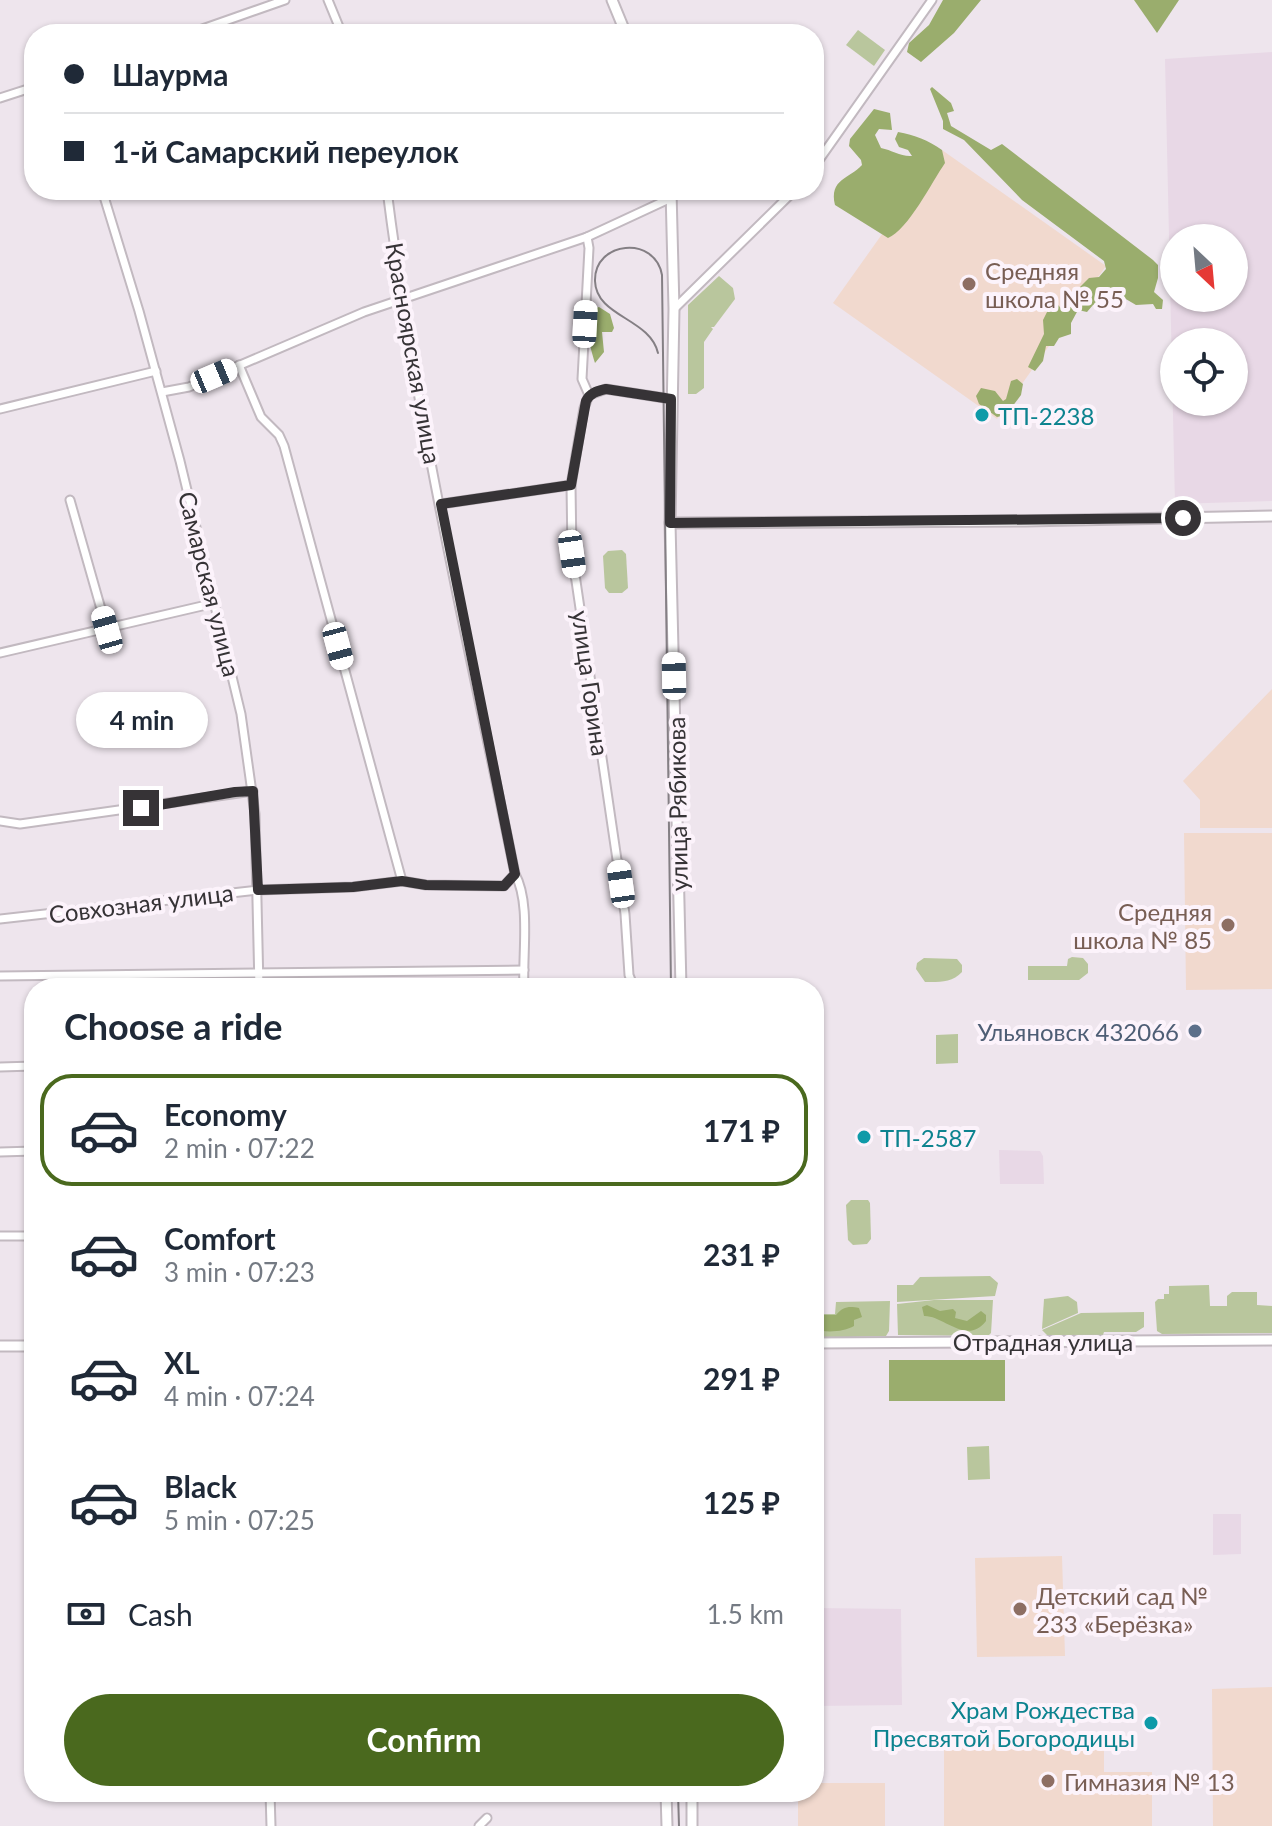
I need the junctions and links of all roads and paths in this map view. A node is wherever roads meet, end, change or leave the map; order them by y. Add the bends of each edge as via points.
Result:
1 (285, 0) edge
2 (328, 0) edge
3 (612, 0) edge
4 (932, 0) edge
5 (217, 24) edge
6 (338, 24) edge
7 (622, 24) edge
8 (24, 90) edge
9 (0, 98) edge
10 (824, 153) edge
11 (105, 200) edge
12 (388, 200) edge
13 (659, 200) edge
14 (671, 200) edge
15 (785, 200) edge
16 (587, 237) junction
17 (402, 297) junction
18 (674, 309) junction
19 (239, 365) junction
20 (156, 371) junction
21 (162, 392) junction
22 (589, 395) junction
23 (671, 399) junction
24 (0, 409) edge
25 (571, 485) junction
26 (70, 500) dead end
27 (441, 504) junction
28 (1272, 516) edge
29 (670, 523) junction
30 (215, 603) junction
31 (107, 630) junction
32 (0, 653) edge
33 (253, 791) junction
34 (0, 821) edge
35 (515, 874) junction
36 (402, 881) junction
37 (504, 886) junction
38 (258, 890) junction
39 (521, 898) junction
40 (0, 919) edge
41 (524, 970) junction
42 (259, 975) junction
43 (0, 976) edge
44 (524, 978) edge
45 (631, 978) edge
46 (681, 978) edge
47 (24, 1066) edge
48 (0, 1067) edge
49 (24, 1151) edge
50 (0, 1152) edge
51 (0, 1236) edge
52 (24, 1236) edge
53 (1272, 1340) edge
54 (824, 1343) edge
55 (0, 1346) edge
56 (24, 1346) edge
57 (270, 1802) edge
58 (666, 1802) edge
59 (692, 1802) edge
60 (487, 1818) dead end
61 (271, 1826) edge
62 (479, 1826) edge
63 (667, 1826) edge
64 (692, 1826) edge

1 - 5 street
2 - 6 street
3 - 7 street
4 - 10 street
8 - 9 street
11 - 20 street, Самарская улица
12 - 17 street, Красноярская улица
13 - 16 street
14 - 18 street, улица Рябикова
15 - 18 street
16 - 17 street
16 - 22 street via 582,379
17 - 19 street
17 - 27 street, Красноярская улица
18 - 23 street, улица Рябикова
19 - 21 street via 189,387
19 - 36 street via 261,417 284,446
20 - 21 street, Самарская улица
20 - 24 street
21 - 30 street, Самарская улица
22 - 23 street via 606,389
22 - 25 street, улица Горина
23 - 29 street, улица Рябикова
25 - 27 street
25 - 45 street, улица Горина via 572,554
26 - 31 street
27 - 35 street, Красноярская улица
28 - 29 street
29 - 46 street, улица Рябикова
30 - 31 street
30 - 33 street, Самарская улица
31 - 32 street
33 - 34 street via 20,824
33 - 38 street, Самарская улица
35 - 37 street
35 - 39 street, Красноярская улица
36 - 37 street, Совхозная улица
36 - 38 street, Совхозная улица
37 - 39 street
38 - 40 street, Совхозная улица
38 - 42 street, Самарская улица
39 - 41 street, Красноярская улица
41 - 42 street
41 - 44 street, Красноярская улица
42 - 43 street
47 - 48 street
49 - 50 street
51 - 52 street
53 - 54 street, Отрадная улица
55 - 56 street
57 - 61 street
58 - 63 street
59 - 64 street
60 - 62 street

